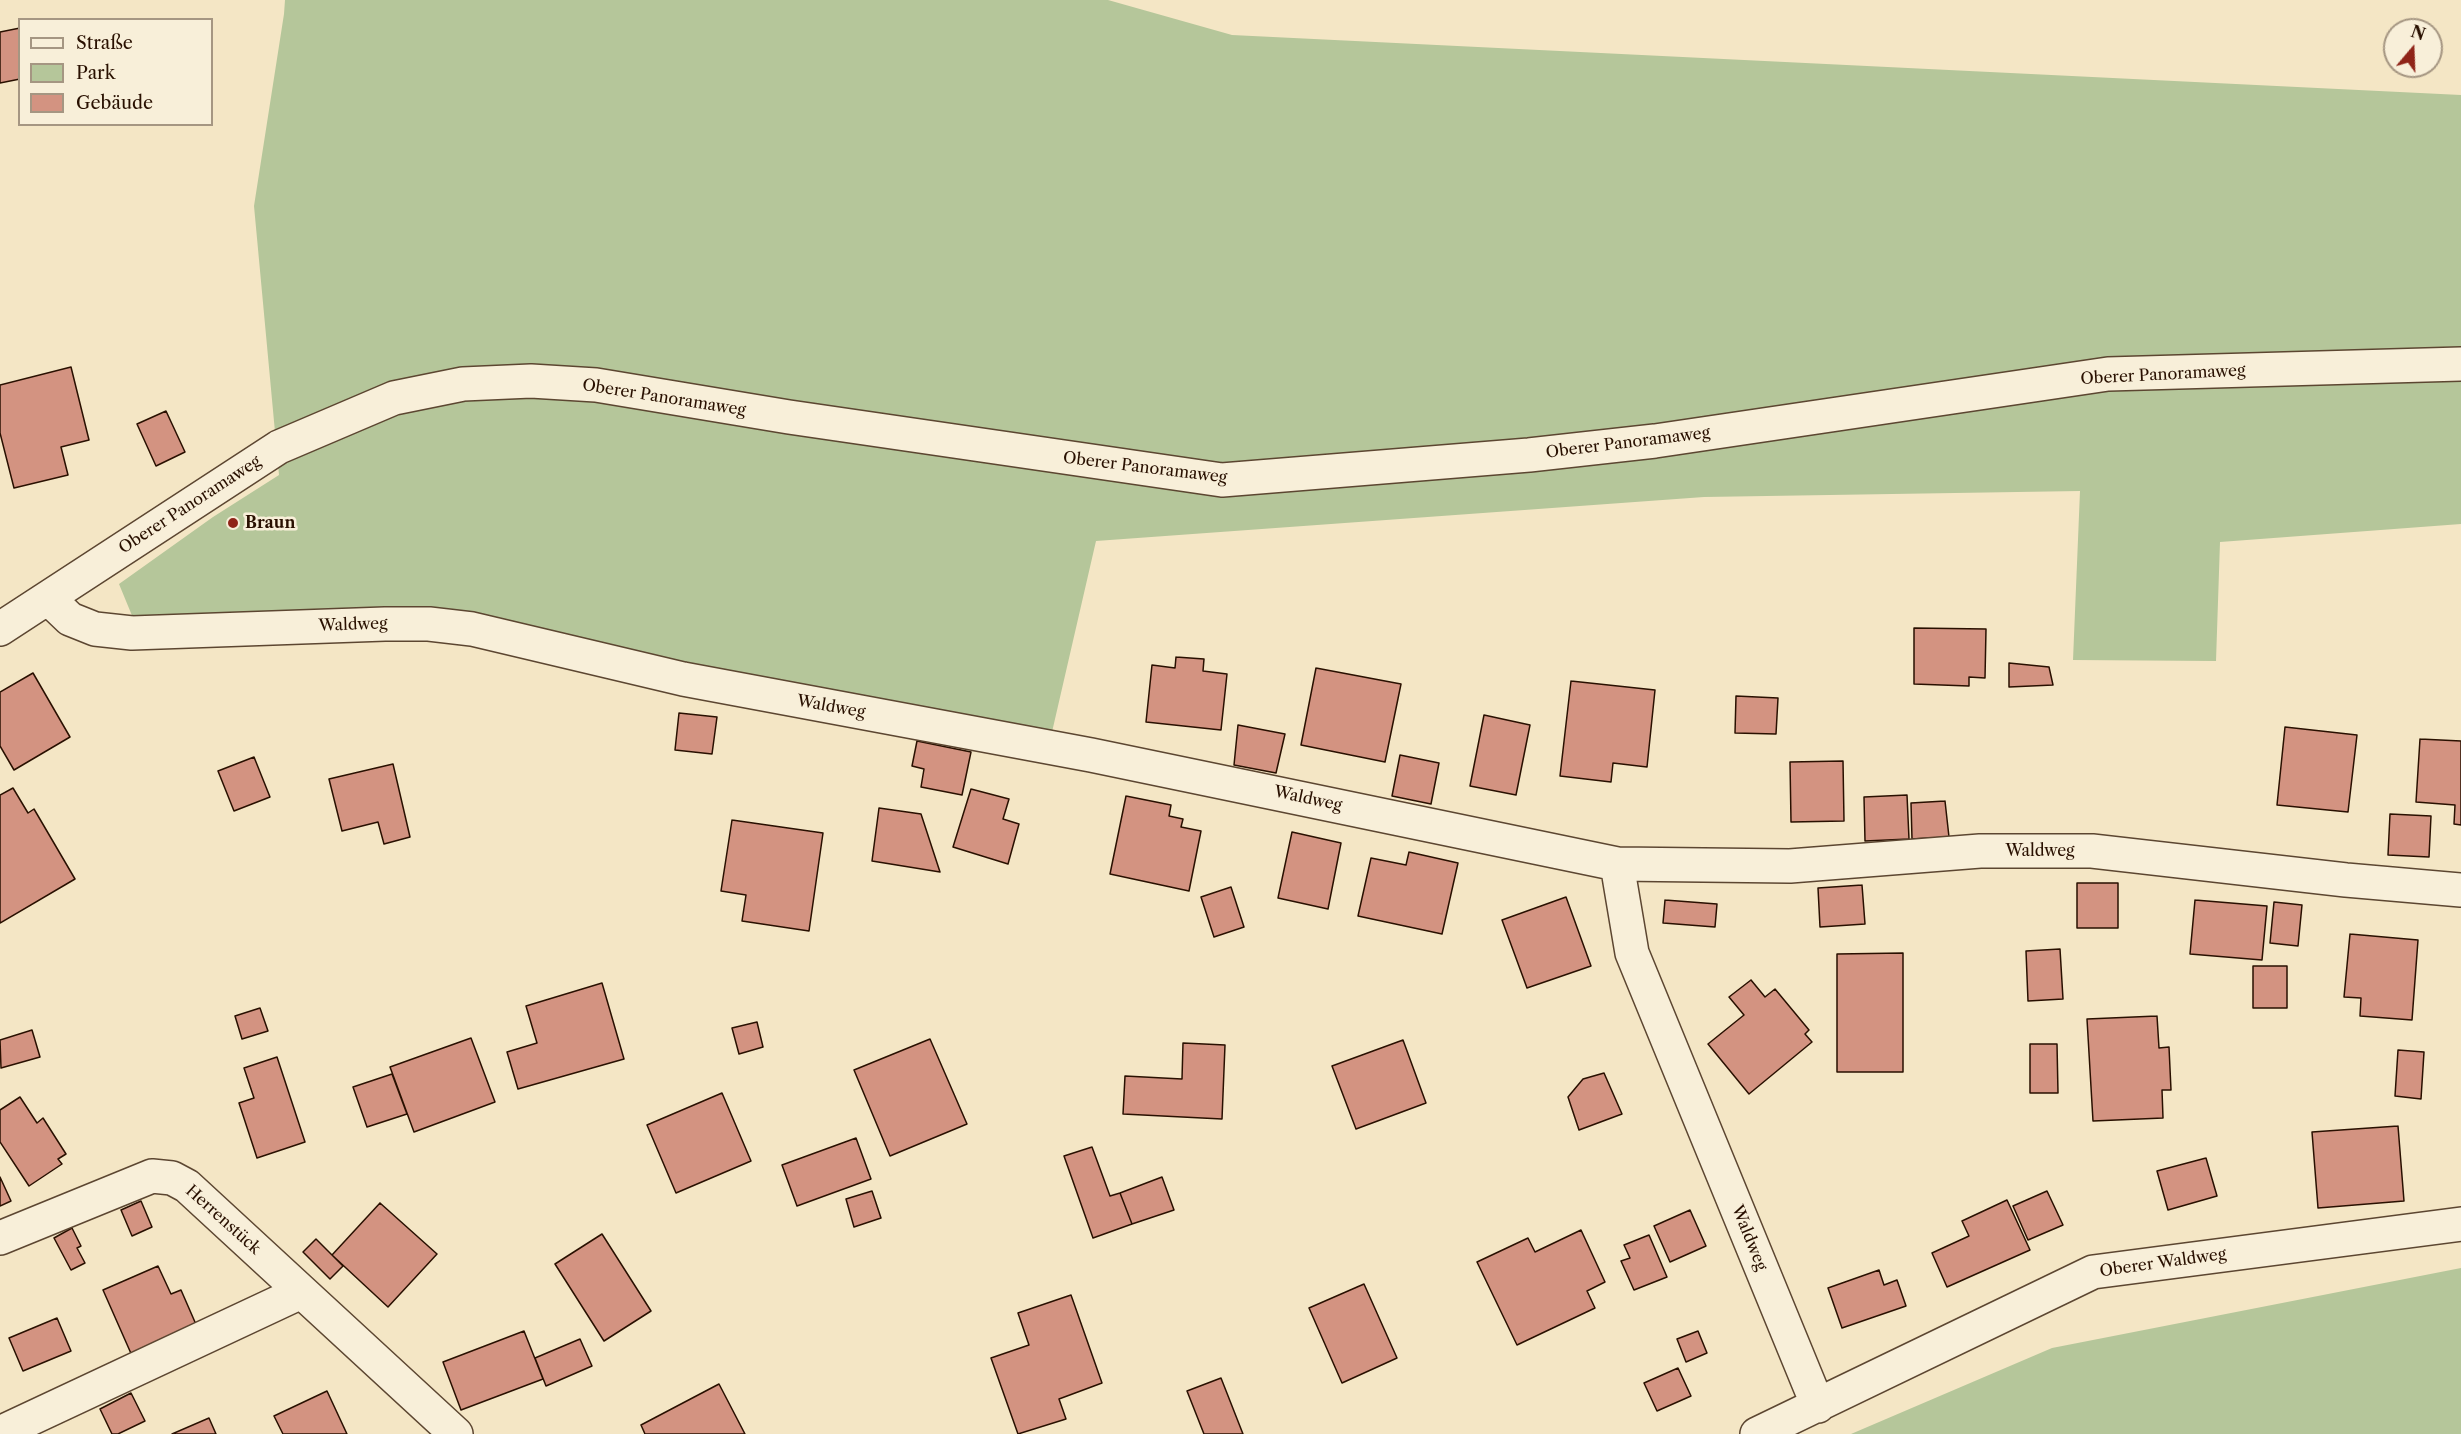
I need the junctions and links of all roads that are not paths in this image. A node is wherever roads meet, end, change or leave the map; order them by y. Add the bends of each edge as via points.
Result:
1 (2461, 364) edge
2 (48, 598) junction
3 (0, 628) edge
4 (1617, 864) junction
5 (2461, 890) edge
6 (2461, 1224) edge
7 (0, 1238) edge
8 (301, 1292) junction
9 (1818, 1406) junction
10 (0, 1433) edge
11 (456, 1434) edge
12 (1757, 1434) edge

1 - 2 street, Oberer Panoramaweg via 2108,374 1655,441 1222,480 596,386 531,381 464,384 394,398 279,447
2 - 3 street, Oberer Panoramaweg
2 - 4 street, Waldweg via 70,619 95,629 132,633 396,624 472,629 683,679 1091,755
4 - 5 street, Waldweg via 1790,866 1980,851 2092,851
4 - 9 street, Waldweg via 1632,953
6 - 9 street, Oberer Waldweg via 2092,1272
7 - 8 street, Herrenstück via 152,1176 172,1178 187,1186
8 - 10 street
8 - 11 street, Herrenstück
9 - 12 street, Oberer Waldweg

